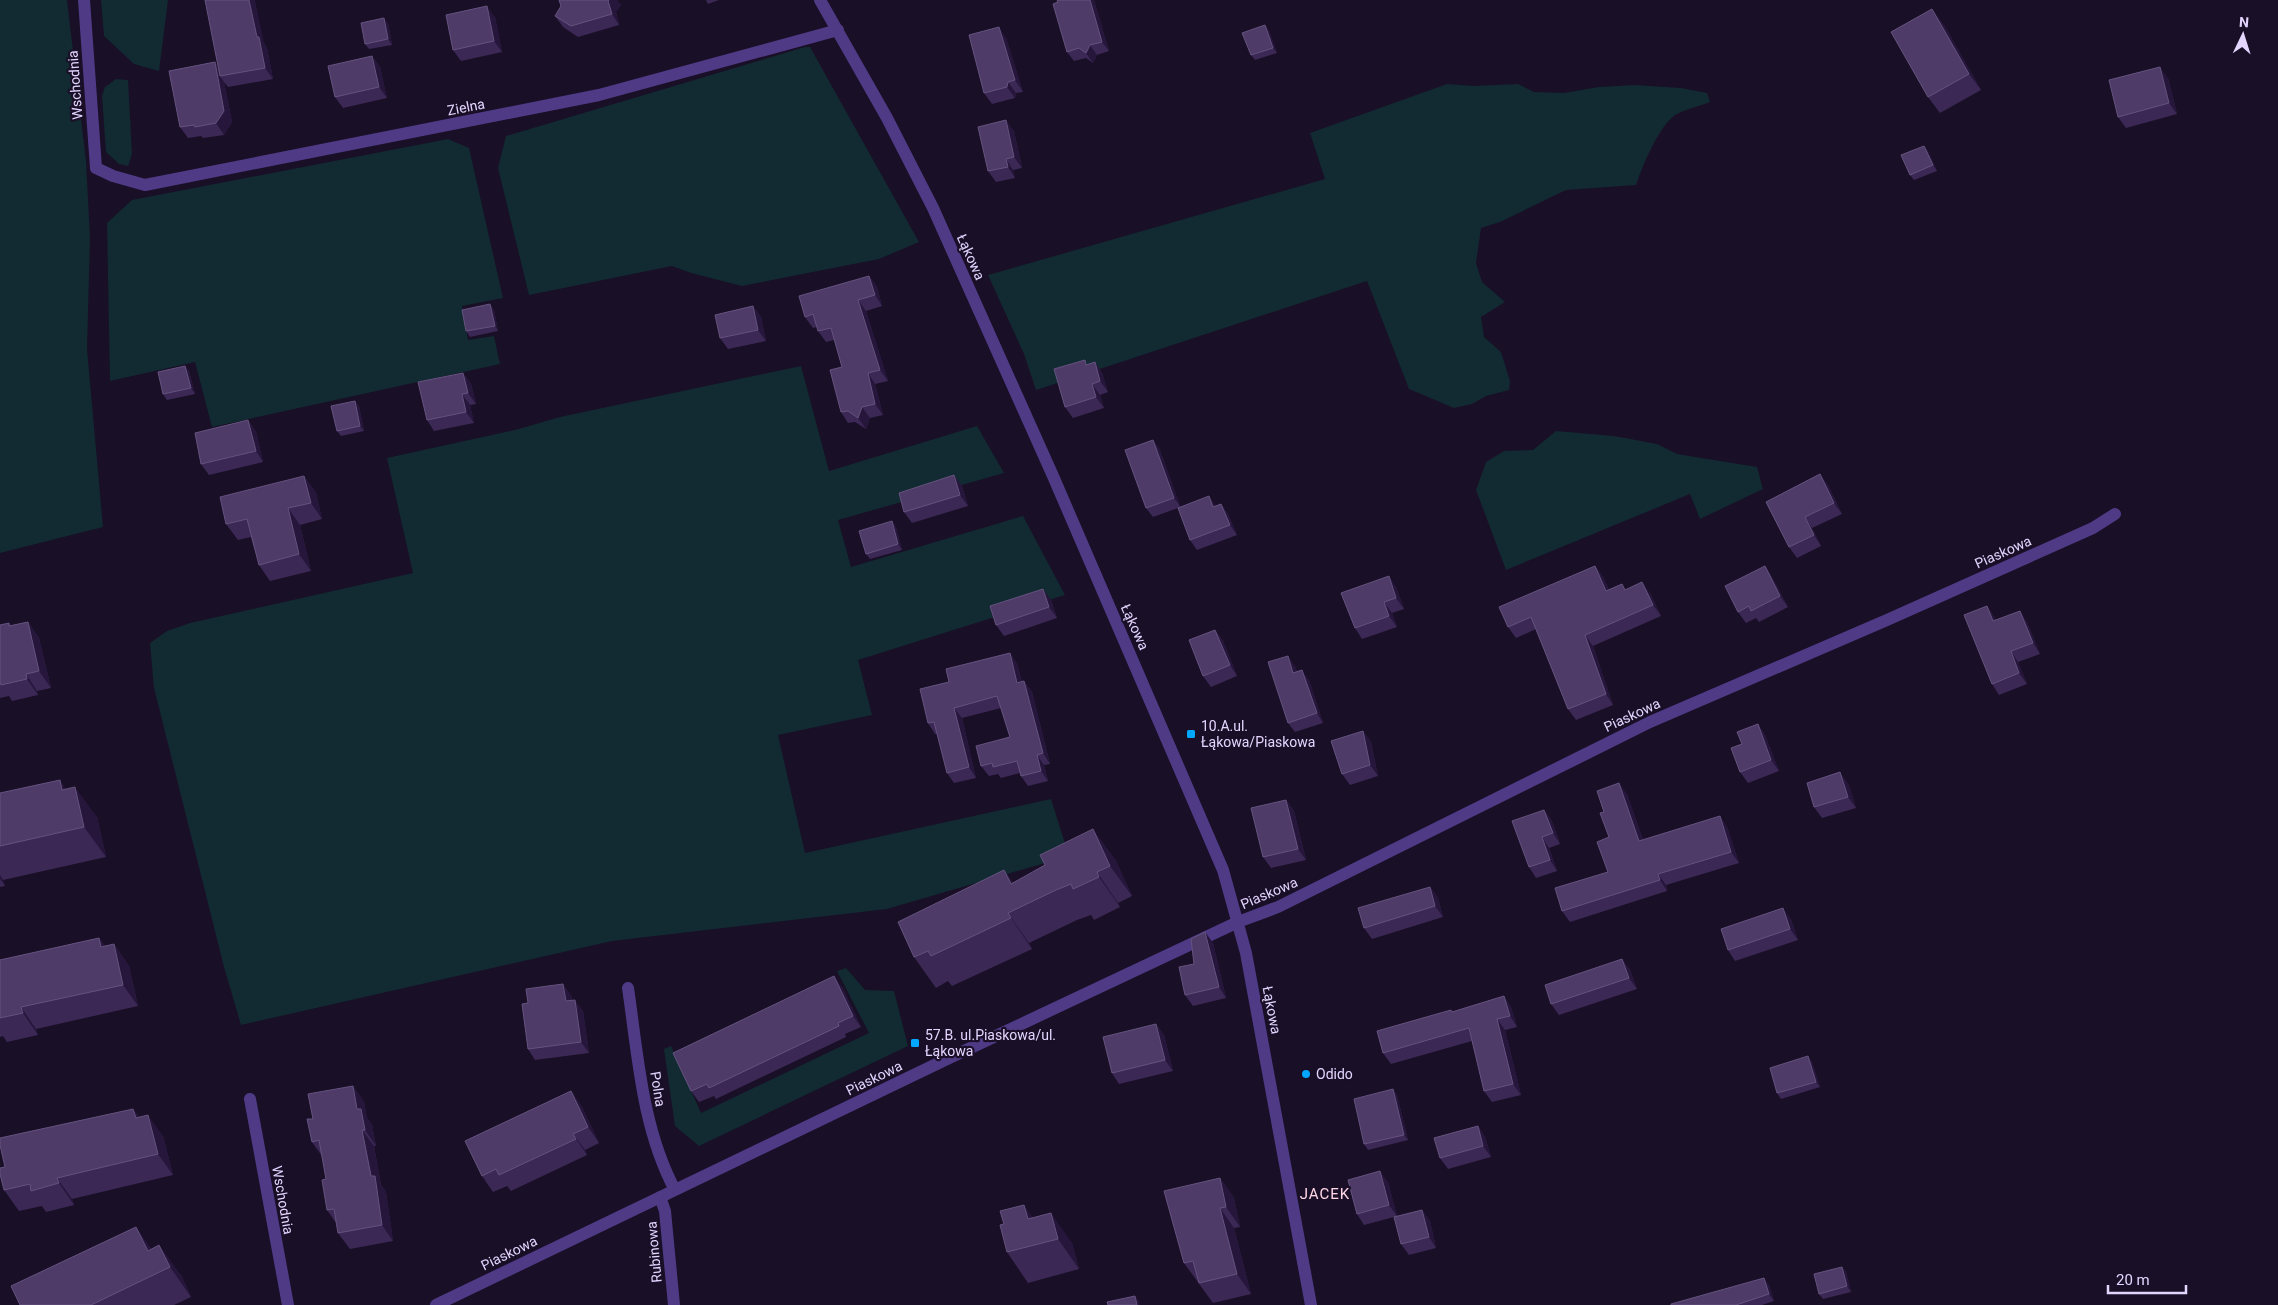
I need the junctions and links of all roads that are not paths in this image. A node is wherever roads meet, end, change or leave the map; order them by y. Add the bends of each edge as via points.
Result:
1 (84, 0) edge
2 (820, 0) edge
3 (838, 30) junction
4 (96, 168) joint
5 (2115, 514) dead end
6 (1238, 922) junction
7 (628, 988) dead end
8 (250, 1100) dead end
9 (675, 1190) junction
10 (660, 1198) junction
11 (288, 1305) edge
12 (436, 1305) edge
13 (674, 1305) edge
14 (1311, 1305) edge

1 - 4 street, Wschodnia
2 - 3 street, Łąkowa
3 - 4 street, Zielna via 599,95 167,182 145,185
3 - 6 street, Łąkowa via 946,237 1223,870
5 - 6 street, Piaskowa via 2093,528 1650,722 1297,898
6 - 9 street, Piaskowa
6 - 14 street, Łąkowa
7 - 9 street, Polna via 652,1136
8 - 11 street, Wschodnia
9 - 10 street, Piaskowa
10 - 12 street, Piaskowa
10 - 13 street, Rubinowa via 665,1211

